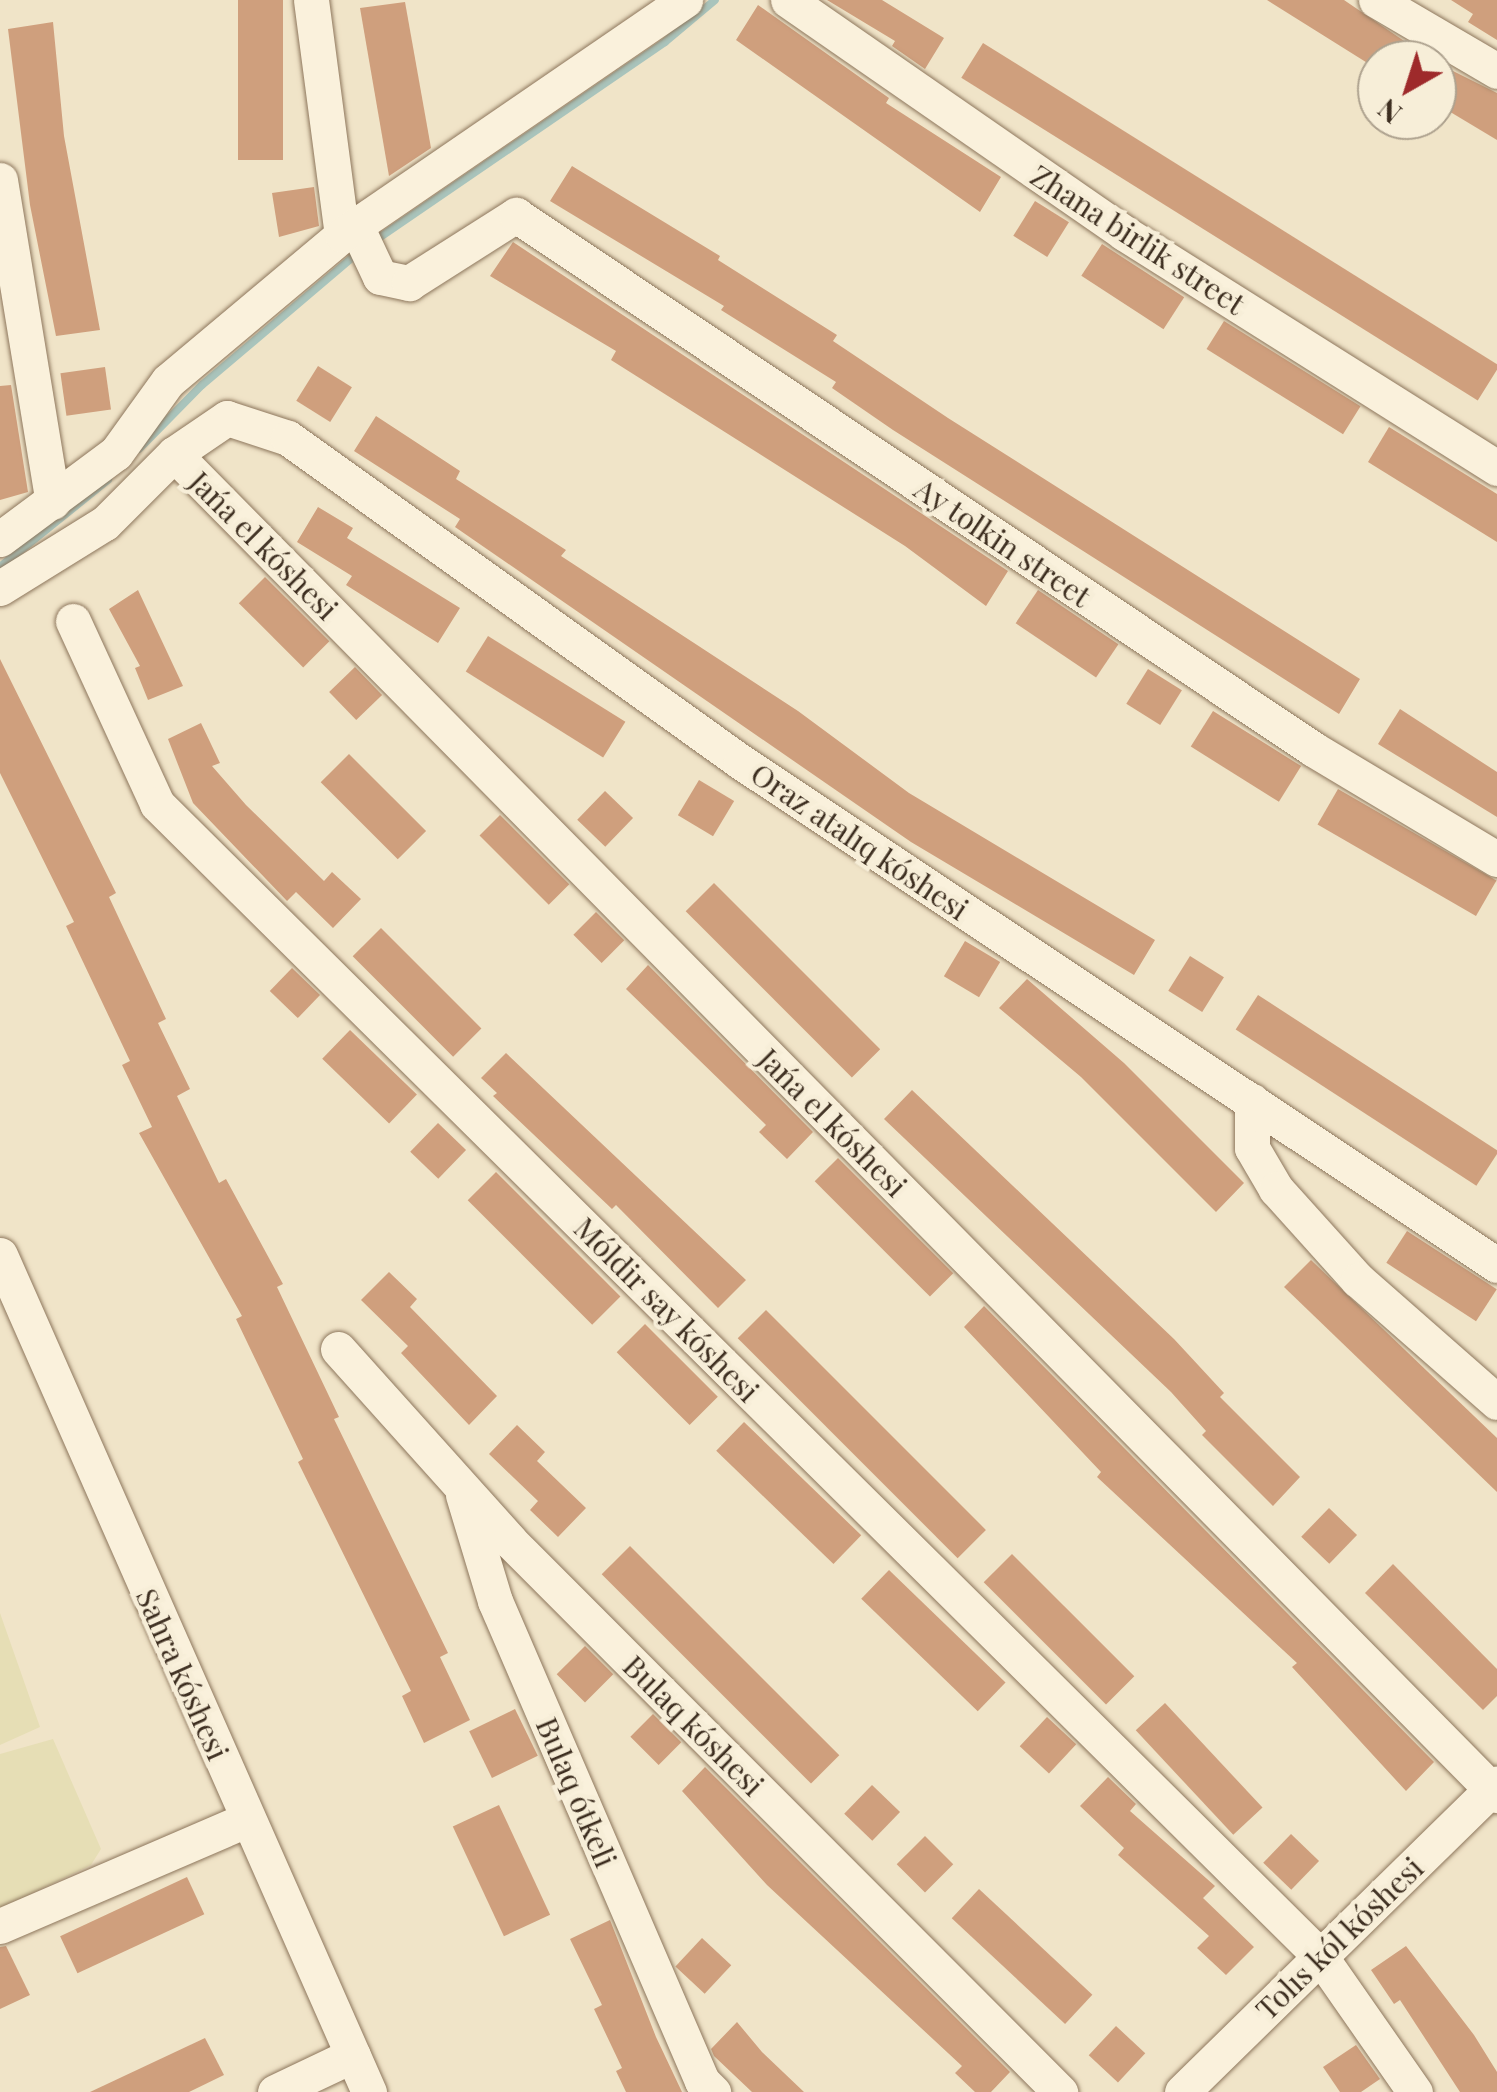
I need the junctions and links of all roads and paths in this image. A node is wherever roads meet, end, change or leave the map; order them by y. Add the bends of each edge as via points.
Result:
1 (311, 0) edge
2 (686, 0) edge
3 (788, 0) edge
4 (1376, 0) edge
5 (644, 12) edge
6 (1497, 71) edge
7 (0, 180) edge
8 (349, 231) junction
9 (174, 454) junction
10 (1497, 468) edge
11 (53, 502) junction
12 (0, 539) edge
13 (0, 588) edge
14 (73, 621) dead end
15 (1497, 858) edge
16 (1252, 1101) junction
17 (0, 1255) edge
18 (1497, 1264) edge
19 (338, 1349) dead end
20 (1497, 1402) edge
21 (459, 1484) junction
22 (1495, 1789) edge
23 (246, 1820) junction
24 (0, 1926) edge
25 (1320, 1956) junction
26 (353, 2055) junction
27 (274, 2092) edge
28 (369, 2092) edge
29 (713, 2092) edge
30 (1060, 2092) edge
31 (1182, 2092) edge
32 (1415, 2092) edge

1 - 8 street
2 - 5 street
3 - 10 street, Zhana birlik street via 1124,233
4 - 6 street
5 - 8 street
7 - 11 street
8 - 11 street via 168,381 116,453
8 - 15 street, Ay tolkin street via 380,276 409,283 516,215 1312,749
9 - 13 street via 104,523
9 - 16 street, Oraz atalıq kóshesi via 227,418 288,438 741,762
9 - 22 street, Jańa el kóshesi
11 - 12 street
14 - 25 street, Móldir say kóshesi via 157,804
16 - 18 street, Oraz atalıq kóshesi
16 - 20 street via 1252,1148 1276,1189 1358,1280
17 - 23 street, Sahra kóshesi
19 - 21 street, Bulaq kóshesi
21 - 29 street, Bulaq ótkeli via 495,1601 702,2081
21 - 30 street, Bulaq kóshesi
22 - 25 street, Tolıs kól kóshesi
23 - 24 street
23 - 26 street, Sahra kóshesi
25 - 31 street, Tolıs kól kóshesi
25 - 32 street, Móldir say kóshesi
26 - 27 street
26 - 28 street, Sahra kóshesi

